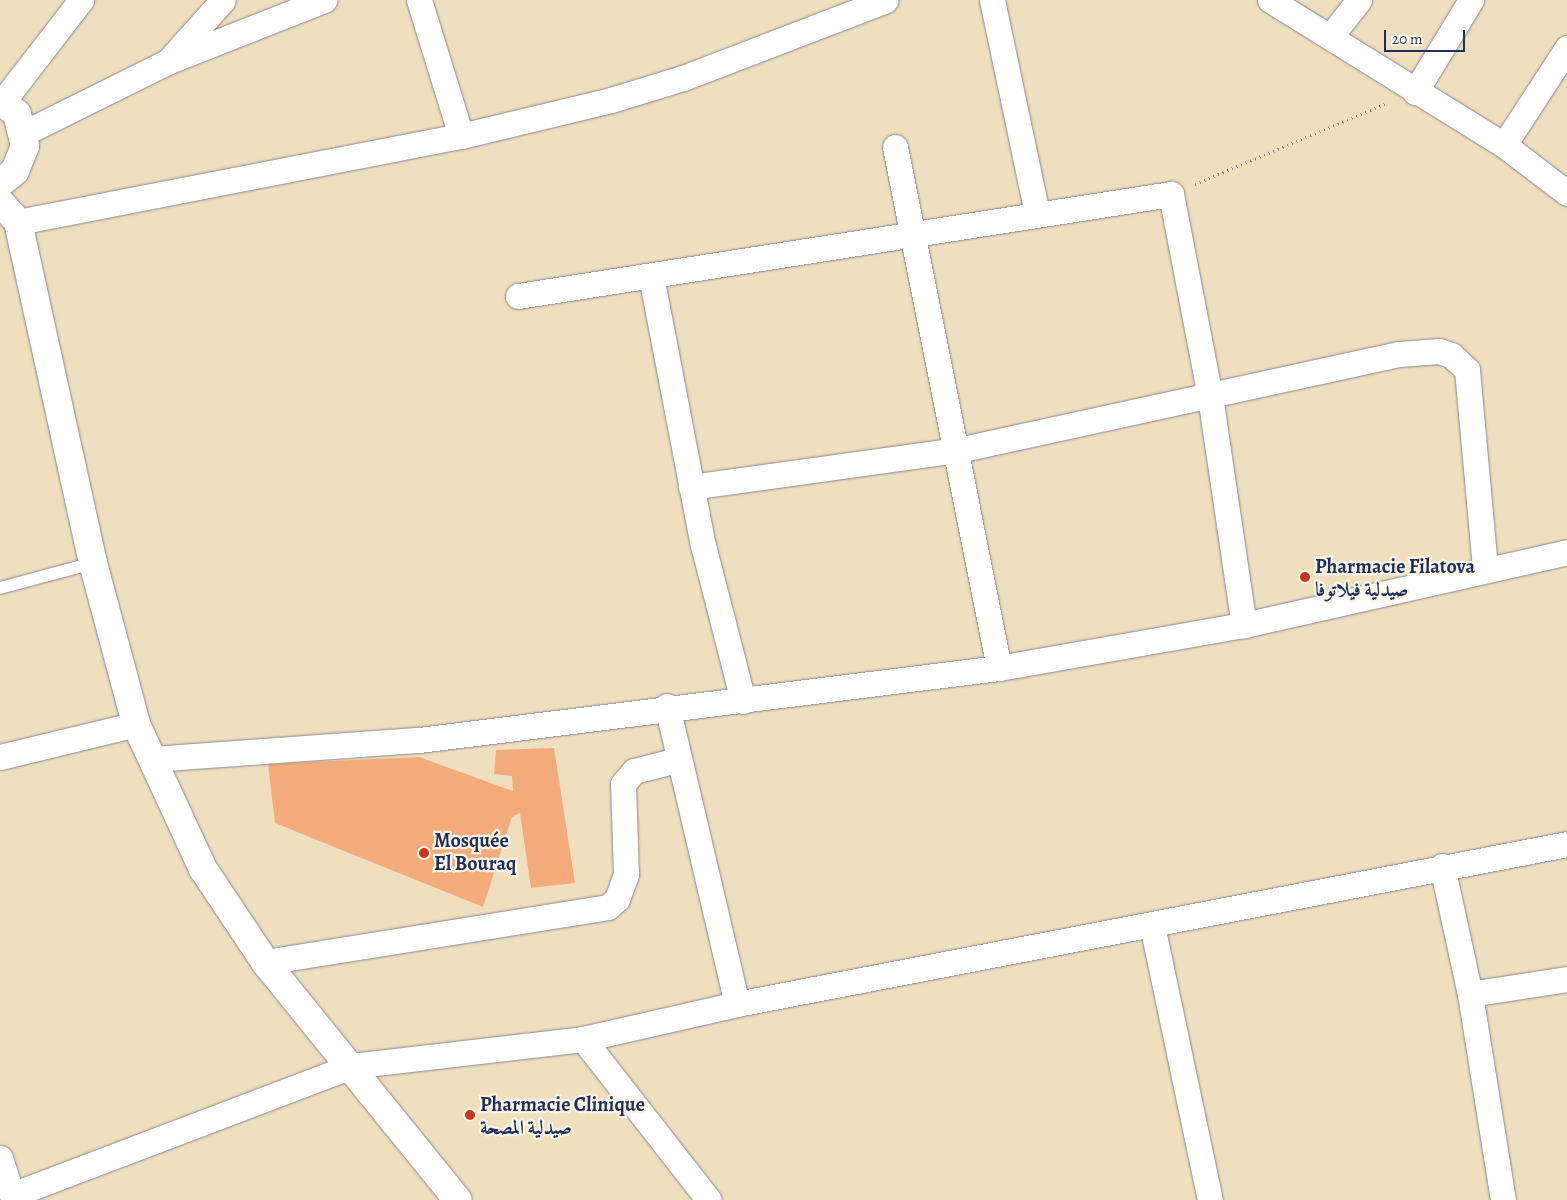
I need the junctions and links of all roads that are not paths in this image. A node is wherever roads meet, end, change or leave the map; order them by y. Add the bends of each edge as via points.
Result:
1 (81, 0) edge
2 (223, 0) edge
3 (324, 0) edge
4 (419, 0) edge
5 (886, 0) edge
6 (992, 0) edge
7 (1270, 0) edge
8 (1359, 0) edge
9 (1470, 0) edge
10 (1330, 37) junction
11 (1567, 48) edge
12 (168, 61) junction
13 (1415, 92) junction
14 (1, 101) edge
15 (24, 133) junction
16 (461, 136) junction
17 (1504, 145) junction
18 (895, 147) dead end
19 (0, 183) edge
20 (1567, 193) edge
21 (9, 212) edge
22 (1037, 213) junction
23 (912, 236) junction
24 (651, 276) junction
25 (518, 296) dead end
26 (1210, 396) junction
27 (958, 450) junction
28 (691, 486) junction
29 (1567, 552) edge
30 (93, 563) junction
31 (1485, 569) junction
32 (0, 588) edge
33 (1244, 625) junction
34 (999, 668) junction
35 (743, 700) junction
36 (667, 706) junction
37 (136, 724) junction
38 (0, 757) edge
39 (152, 759) junction
40 (677, 760) junction
41 (1567, 844) edge
42 (1442, 866) junction
43 (1152, 925) junction
44 (265, 962) junction
45 (1567, 979) edge
46 (1470, 994) junction
47 (737, 1004) junction
48 (583, 1039) junction
49 (351, 1066) junction
50 (0, 1158) edge
51 (8, 1198) edge
52 (458, 1200) edge
53 (709, 1200) edge
54 (1210, 1200) edge
55 (1502, 1200) edge

1 - 14 street
2 - 12 street
3 - 12 street
4 - 16 street
5 - 16 street via 683,78
6 - 22 street
7 - 10 street
8 - 10 street
9 - 13 street
10 - 13 street
11 - 17 street
12 - 15 street
13 - 17 street
14 - 15 street via 17,114
15 - 19 street via 22,159
16 - 21 street
17 - 20 street
18 - 23 street
21 - 30 street
22 - 23 street
22 - 26 street via 1171,194
23 - 24 street
23 - 27 street
24 - 25 street
24 - 28 street
26 - 27 street
26 - 31 street via 1399,354 1439,351 1451,355 1467,370
26 - 33 street
27 - 28 street
27 - 34 street
28 - 35 street
29 - 31 street
30 - 32 lane
30 - 37 street
31 - 33 street
33 - 34 street
34 - 35 street
35 - 36 street
36 - 39 street via 420,740
36 - 40 street
37 - 38 street
37 - 39 street
39 - 44 street via 203,869
40 - 44 street via 634,771 623,784 626,874 620,894 608,907
40 - 47 street
41 - 42 street
42 - 43 street
42 - 46 street
43 - 47 street
43 - 54 street
44 - 49 street
45 - 46 street
46 - 55 street
47 - 48 street
48 - 49 street
48 - 53 street
49 - 51 street
49 - 52 street
50 - 51 street

